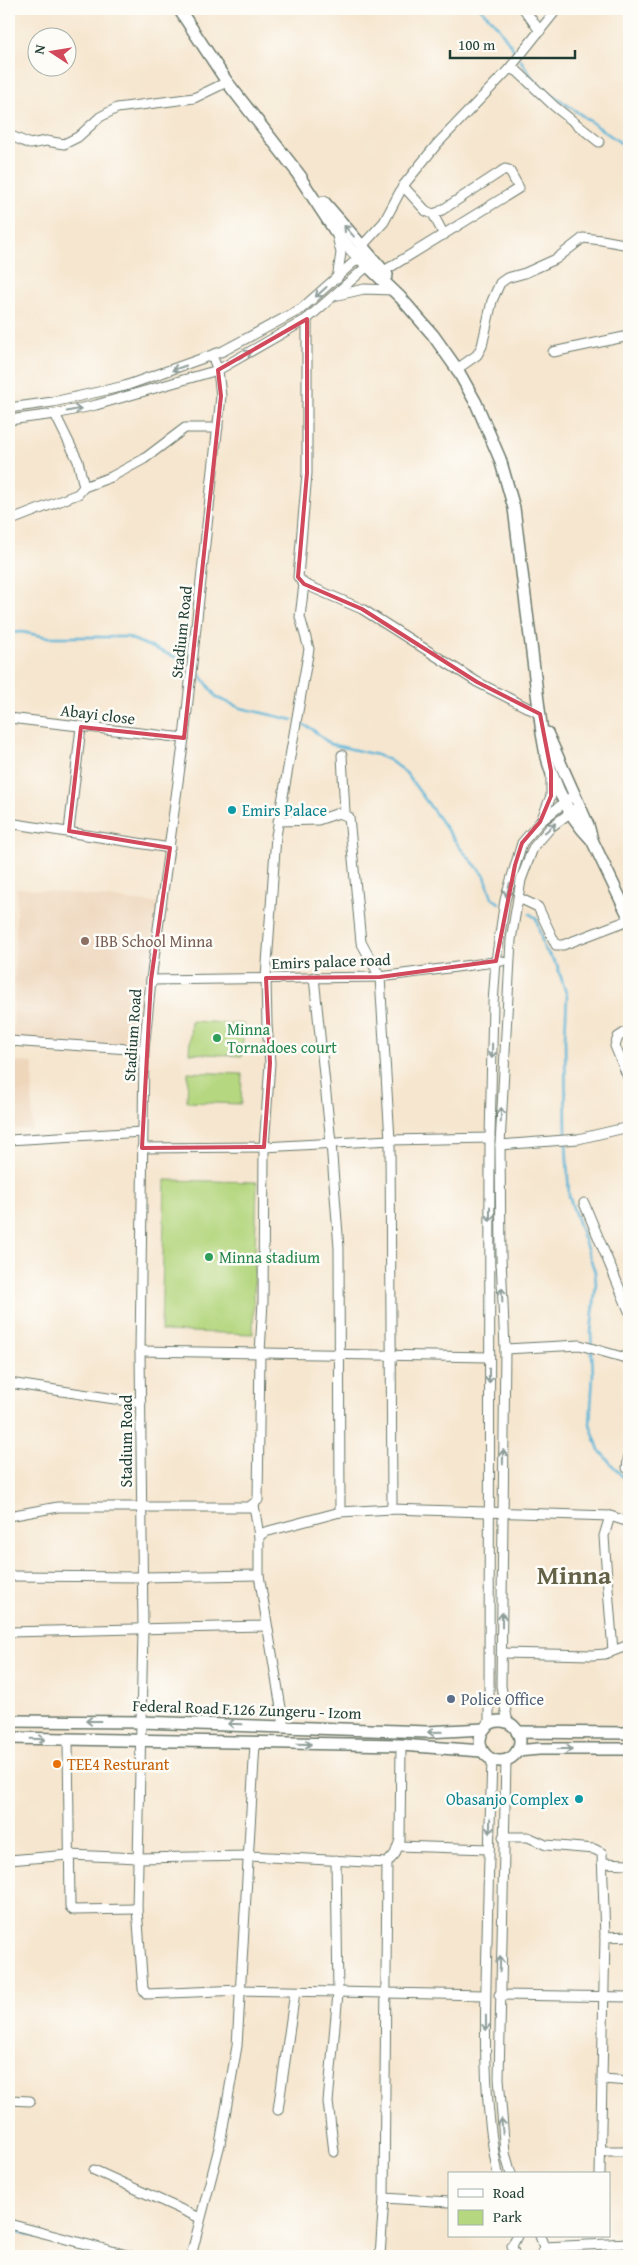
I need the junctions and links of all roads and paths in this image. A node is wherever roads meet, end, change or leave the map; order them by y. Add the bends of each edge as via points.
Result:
1 (179, 9) edge
2 (524, 9) edge
3 (557, 9) edge
4 (540, 31) junction
5 (511, 67) junction
6 (227, 82) junction
7 (9, 135) edge
8 (599, 142) dead end
9 (297, 173) junction
10 (403, 186) junction
11 (433, 214) junction
12 (335, 231) junction
13 (444, 235) junction
14 (629, 246) edge
15 (366, 256) junction
16 (384, 271) junction
17 (337, 278) junction
18 (397, 293) junction
19 (333, 297) junction
20 (307, 319) junction
21 (629, 336) edge
22 (553, 352) dead end
23 (212, 356) junction
24 (457, 369) junction
25 (218, 370) junction
26 (9, 408) edge
27 (55, 414) junction
28 (9, 420) edge
29 (218, 428) junction
30 (84, 487) junction
31 (9, 521) edge
32 (304, 584) junction
33 (9, 718) edge
34 (541, 718) junction
35 (81, 727) junction
36 (184, 738) junction
37 (342, 755) dead end
38 (551, 771) junction
39 (572, 807) junction
40 (345, 814) junction
41 (278, 821) junction
42 (540, 822) junction
43 (9, 823) edge
44 (70, 831) junction
45 (170, 848) junction
46 (519, 898) junction
47 (629, 919) edge
48 (510, 960) junction
49 (496, 961) junction
50 (314, 977) junction
51 (380, 977) junction
52 (266, 978) junction
53 (151, 980) junction
54 (629, 1030) edge
55 (9, 1041) edge
56 (144, 1050) junction
57 (629, 1080) edge
58 (629, 1127) edge
59 (142, 1132) junction
60 (490, 1138) junction
61 (9, 1140) edge
62 (390, 1140) junction
63 (331, 1143) junction
64 (500, 1145) junction
65 (264, 1147) junction
66 (142, 1148) junction
67 (584, 1202) dead end
68 (629, 1311) edge
69 (505, 1349) junction
70 (140, 1351) junction
71 (260, 1352) junction
72 (340, 1354) junction
73 (390, 1355) junction
74 (489, 1357) junction
75 (629, 1359) edge
76 (9, 1383) edge
77 (141, 1403) junction
78 (629, 1453) edge
79 (627, 1468) dead end
80 (254, 1505) junction
81 (141, 1506) junction
82 (392, 1509) junction
83 (340, 1512) junction
84 (489, 1512) junction
85 (502, 1512) junction
86 (9, 1516) edge
87 (610, 1516) junction
88 (629, 1522) edge
89 (259, 1536) junction
90 (259, 1575) junction
91 (9, 1576) edge
92 (143, 1577) junction
93 (266, 1626) junction
94 (143, 1630) junction
95 (9, 1632) edge
96 (629, 1645) edge
97 (613, 1651) junction
98 (502, 1653) junction
99 (9, 1721) edge
100 (141, 1722) junction
101 (508, 1723) junction
102 (284, 1726) junction
103 (486, 1727) junction
104 (517, 1732) junction
105 (629, 1733) edge
106 (9, 1738) edge
107 (68, 1740) junction
108 (141, 1741) junction
109 (255, 1744) junction
110 (401, 1745) junction
111 (629, 1749) edge
112 (482, 1751) junction
113 (517, 1751) junction
114 (492, 1760) junction
115 (506, 1760) junction
116 (503, 1837) junction
117 (398, 1846) junction
118 (489, 1849) junction
119 (69, 1855) junction
120 (249, 1856) junction
121 (139, 1858) junction
122 (9, 1860) edge
123 (336, 1860) junction
124 (387, 1863) junction
125 (602, 1863) junction
126 (629, 1864) edge
127 (137, 1910) junction
128 (605, 1936) junction
129 (629, 1936) edge
130 (242, 1990) junction
131 (295, 1992) junction
132 (338, 1994) junction
133 (388, 1994) junction
134 (485, 1995) junction
135 (499, 1995) junction
136 (603, 1996) junction
137 (629, 1997) edge
138 (603, 2079) junction
139 (629, 2081) edge
140 (9, 2100) edge
141 (30, 2101) dead end
142 (278, 2110) dead end
143 (601, 2151) junction
144 (629, 2151) edge
145 (334, 2152) dead end
146 (94, 2170) dead end
147 (498, 2172) edge
148 (510, 2172) edge
149 (600, 2172) edge
150 (384, 2198) junction
151 (448, 2202) edge
152 (200, 2218) junction
153 (9, 2224) edge
154 (514, 2238) edge
155 (541, 2238) edge
156 (597, 2240) edge
157 (629, 2243) edge
158 (544, 2247) junction
159 (131, 2256) edge
160 (191, 2256) edge
161 (380, 2256) edge
162 (515, 2256) edge
163 (541, 2256) edge

1 - 6 main road
2 - 4 street
3 - 4 street
4 - 5 street
5 - 8 street
5 - 10 street via 437,144
6 - 7 street via 190,99 117,108 100,116 78,137 64,144 46,141 30,144
6 - 9 main road
9 - 12 main road
15 -> 9 main road
10 - 11 street via 426,211
10 - 15 street
11 - 13 street
11 - 13 street via 505,169 518,185 516,191
12 - 15 main road
12 - 17 street via 341,253
13 - 16 street
14 - 24 street via 583,238 556,260 500,283 492,301 482,346
15 - 16 main road
15 - 17 street
15 - 18 main road
15 - 19 street
16 - 18 main road
17 -> 23 street via 301,309
18 - 19 street via 364,289
18 - 24 main road
19 - 20 street
25 -> 20 street
20 - 32 street via 307,472 298,571 298,577
21 - 22 street
23 - 25 street, Stadium Road
23 -> 26 street via 125,386
24 - 34 main road via 500,459 514,508
27 -> 25 street via 128,397
25 - 29 street, Stadium Road via 221,396
27 - 28 street
27 - 30 street via 78,461
29 - 30 street via 186,428 144,459
29 - 36 street, Stadium Road
30 - 31 street via 78,494
32 - 34 street via 362,609 477,682
32 - 41 street via 300,617 309,650
33 - 35 street, Abayi close
34 - 38 main road via 542,738
34 - 39 main road via 575,794
35 - 36 street, Abayi close
35 - 44 street
36 - 45 street, Stadium Road
37 - 40 street
38 - 39 main road
38 - 42 street via 551,796
39 - 42 street
46 -> 39 street via 521,880 533,848
39 - 47 main road via 588,826
40 - 41 street via 312,821
40 - 51 street via 351,823 361,942
41 - 52 street
42 -> 49 street via 525,838 515,864 505,900
43 - 44 street
44 - 45 street
45 - 53 street, Stadium Road
46 - 47 street via 538,907 556,945
46 - 48 street
48 - 49 street, Emirs palace road
64 -> 48 street
49 - 51 street, Emirs palace road
49 -> 60 street
50 - 51 street, Emirs palace road
50 - 52 street, Emirs palace road
50 - 63 street
51 - 62 street
52 - 53 street, Emirs palace road
52 - 65 street via 270,1063
53 - 56 street, Stadium Road
54 - 57 street via 618,1037 615,1046
55 - 56 street
56 - 59 street, Stadium Road
58 - 64 street via 578,1139
59 - 61 street
59 - 66 street, Stadium Road
60 - 62 street
60 -> 74 street
62 - 63 street
62 - 73 street
63 - 65 street
63 - 72 street via 339,1248
69 -> 64 street via 500,1258
65 - 66 street
65 - 71 street via 264,1302
66 - 70 street, Stadium Road
67 - 68 street
69 - 75 street via 580,1346
85 -> 69 street
70 - 71 street
70 - 77 street, Stadium Road
71 - 72 street
71 - 80 street via 260,1495
72 - 73 street
72 - 83 street
73 - 74 street
73 - 82 street
74 -> 84 street
76 - 77 street
77 - 81 street, Stadium Road
78 - 79 street
80 - 81 street
80 - 89 street
81 - 86 street via 58,1507
81 - 92 street, Stadium Road
82 - 83 street
82 - 84 street
83 - 89 street
84 - 85 street
84 - 103 street
85 - 87 street
98 -> 85 street
87 - 88 street
87 - 97 street via 604,1536
89 - 90 street
90 - 92 street
90 - 93 street
91 - 92 street
92 - 94 street, Stadium Road
93 - 94 street
93 - 102 street
94 - 95 street
94 - 100 street, Stadium Road
96 - 97 street
97 - 98 street via 592,1655
98 - 101 street via 501,1686
100 -> 99 main road, Federal Road F.126 Zungeru - Izom
102 -> 100 main road, Federal Road F.126 Zungeru - Izom
100 - 108 street, Stadium Road
101 - 103 main road via 495,1722
101 - 104 main road
103 -> 102 main road, Federal Road F.126 Zungeru - Izom via 427,1732
103 - 112 main road via 480,1740
104 - 105 main road
104 - 113 main road
106 -> 107 main road, Federal Road F.126 Zungeru - Izom
107 - 108 main road, Federal Road F.126 Zungeru - Izom
107 - 119 street
108 - 109 main road, Federal Road F.126 Zungeru - Izom
108 - 121 street, Stadium Road
109 -> 110 main road, Federal Road F.126 Zungeru - Izom
109 - 120 street
110 - 112 main road, Federal Road F.126 Zungeru - Izom
110 - 117 street
113 -> 111 main road
112 - 114 main road
113 - 115 main road
114 - 115 main road
114 -> 118 street
115 - 116 street
116 - 125 street via 598,1850 602,1853
135 -> 116 street
117 - 118 street
117 - 124 street
118 - 134 street
119 - 121 street
119 - 122 street
119 - 127 street via 72,1910
120 - 121 street
120 - 123 street
120 - 130 street
121 - 127 street, Stadium Road
123 - 124 street
123 - 132 street
124 - 133 street
125 - 126 street
125 - 128 street
127 - 130 street, Stadium Road via 144,1992
128 - 129 street
128 - 136 street
130 - 131 street
130 - 152 street via 220,2144
131 - 132 street
131 - 142 street
132 - 133 street
132 - 145 street via 328,2102
133 - 134 street
133 - 150 street
134 -> 147 street via 488,2102
135 - 136 street
148 -> 135 street via 505,2153 500,2099
136 - 137 street
136 - 138 street
138 - 139 street
138 - 143 street
140 - 141 street
143 - 144 street
143 - 149 street
146 - 152 street
150 - 151 street
150 - 161 street
152 - 160 street
153 - 159 street
154 - 162 street
155 - 158 street
156 - 157 street
156 - 158 street
158 - 163 street

